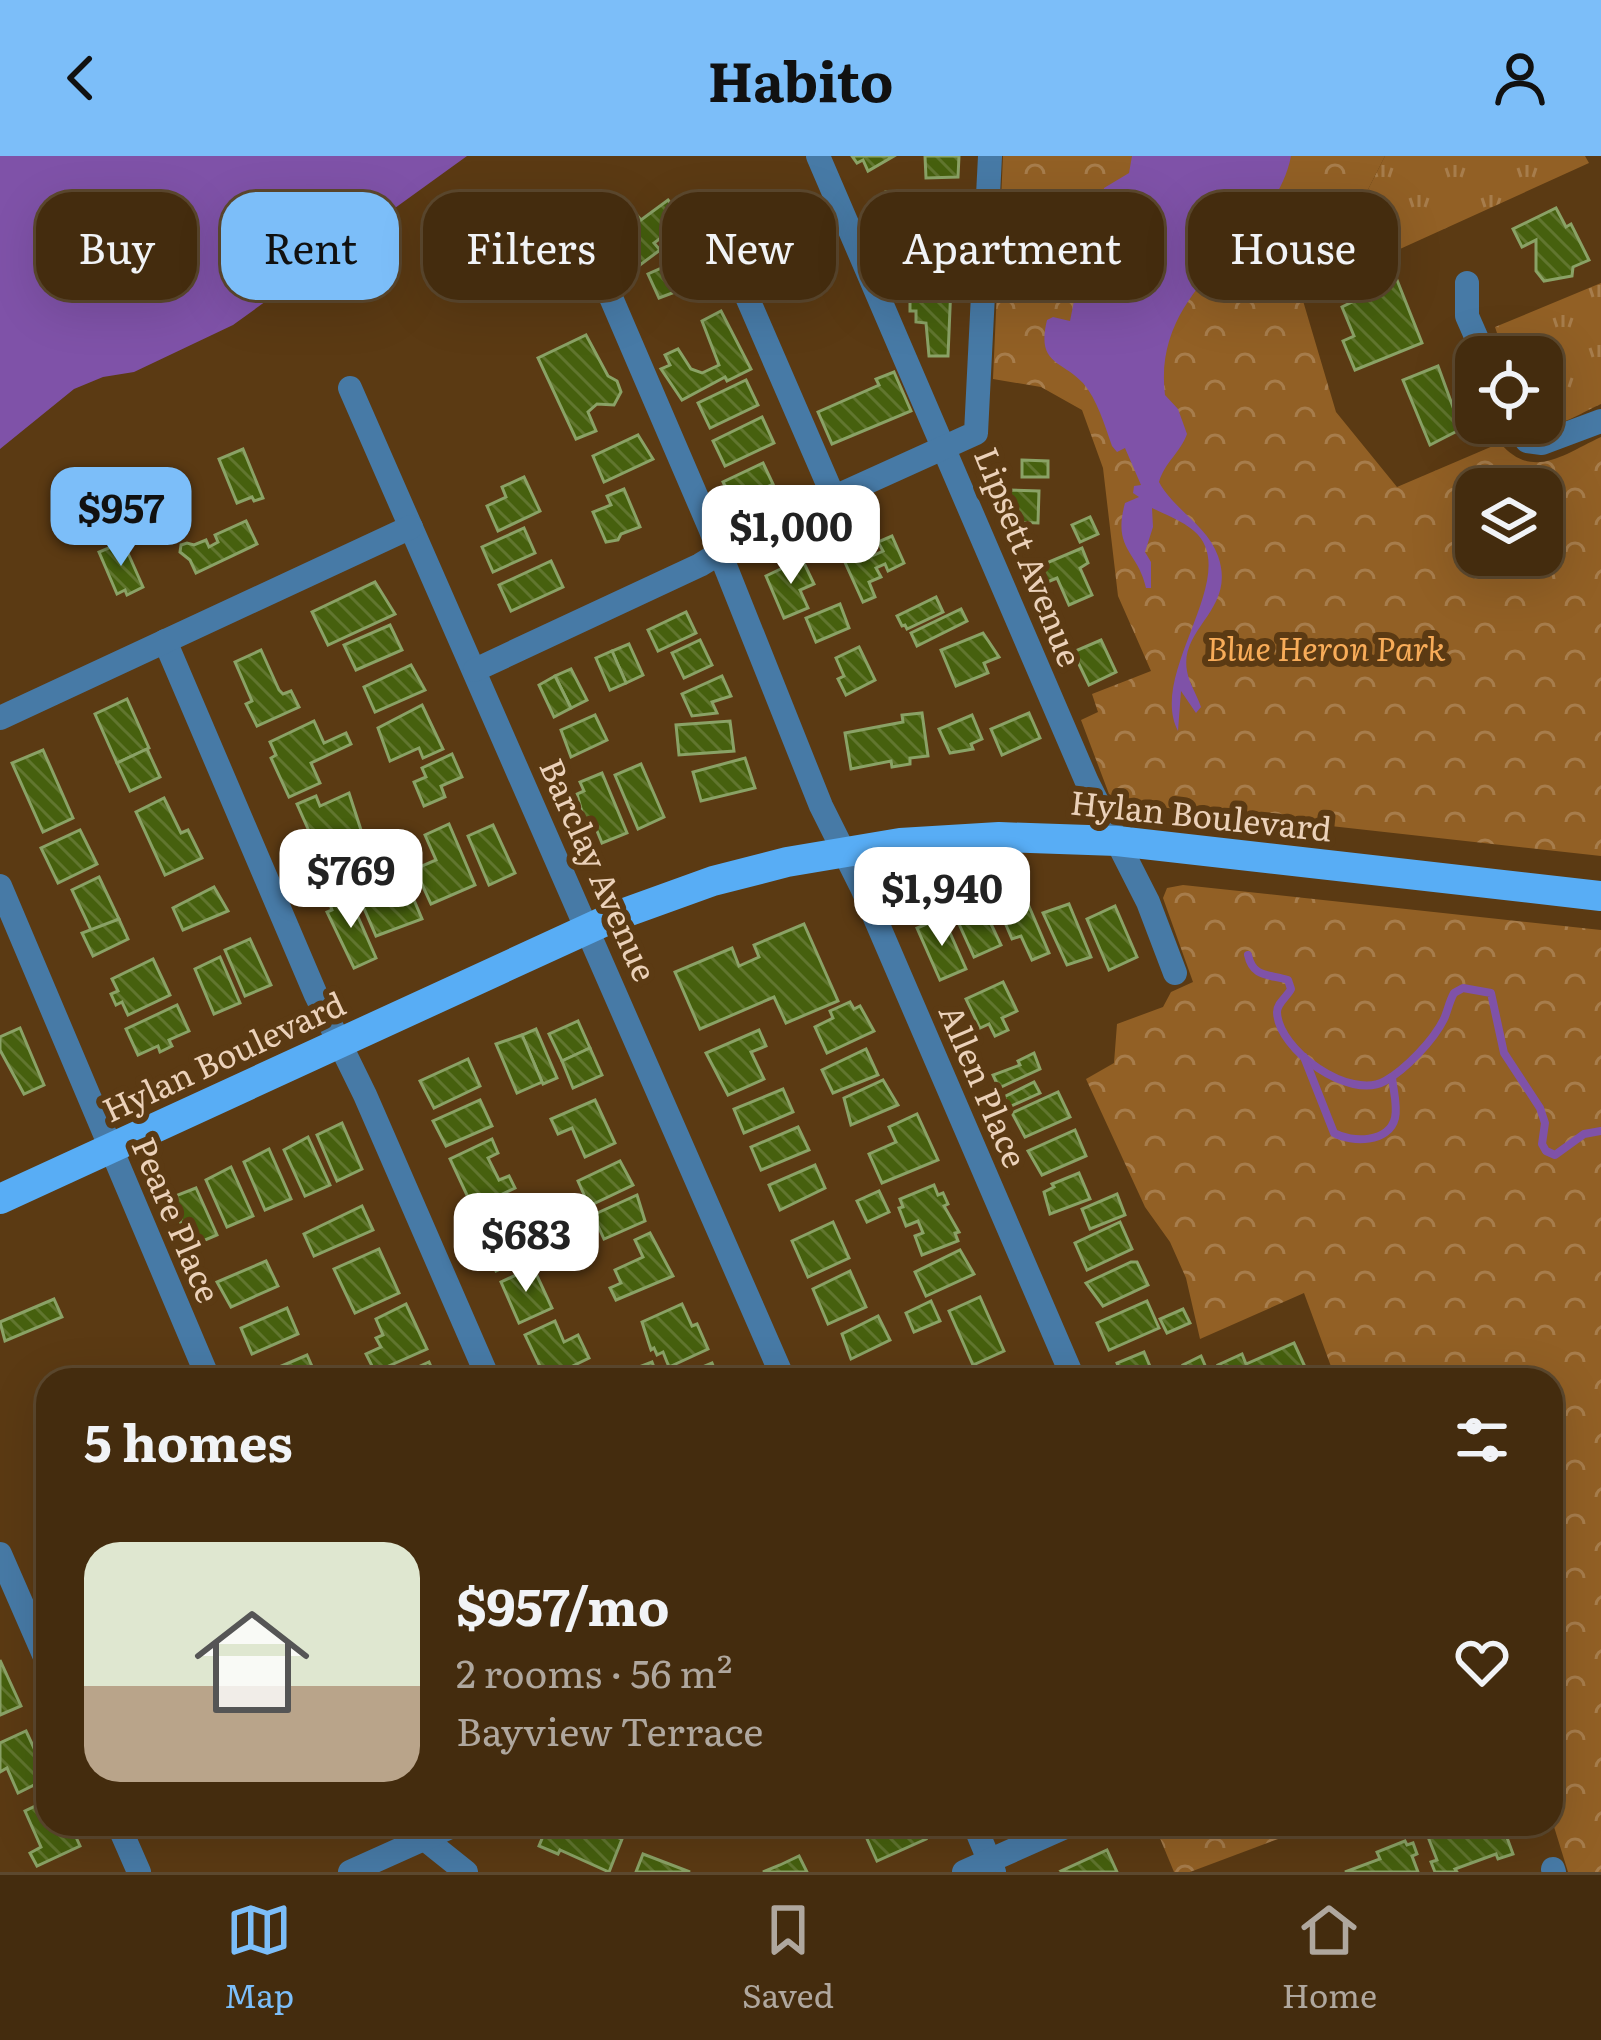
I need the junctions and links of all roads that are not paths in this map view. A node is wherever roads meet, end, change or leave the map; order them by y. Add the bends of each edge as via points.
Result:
1 (818, 156) edge
2 (990, 156) edge
3 (1467, 283) dead end
4 (612, 300) edge
5 (749, 300) edge
6 (1476, 336) edge
7 (350, 388) dead end
8 (1601, 421) edge
9 (1563, 435) edge
10 (945, 449) junction
11 (834, 498) junction
12 (411, 527) junction
13 (720, 553) junction
14 (165, 641) junction
15 (475, 670) junction
16 (0, 718) edge
17 (1117, 842) junction
18 (843, 852) junction
19 (0, 886) edge
20 (1601, 896) edge
21 (588, 928) junction
22 (1175, 974) dead end
23 (340, 1044) junction
24 (111, 1148) junction
25 (0, 1199) edge
26 (203, 1368) edge
27 (484, 1368) edge
28 (779, 1368) edge
29 (1069, 1368) edge
30 (0, 1554) edge
31 (36, 1636) edge
32 (124, 1836) edge
33 (407, 1836) edge
34 (421, 1836) edge
35 (979, 1836) edge
36 (1049, 1836) edge
37 (992, 1866) edge
38 (140, 1872) edge
39 (350, 1872) edge
40 (466, 1872) edge
41 (964, 1872) edge

1 - 10 street
2 - 10 street, Lipsett Avenue via 979,424 971,438
3 - 6 street
4 - 13 street, Allen Place
5 - 11 street
7 - 12 street, Barclay Avenue
8 - 9 street
10 - 11 street
10 - 17 street, Lipsett Avenue
11 - 13 street
12 - 14 street
12 - 15 street, Barclay Avenue
13 - 15 street
13 - 18 street, Allen Place
14 - 16 street
14 - 23 street
15 - 21 street, Barclay Avenue
17 - 18 main road, Hylan Boulevard via 971,838
17 - 20 main road, Hylan Boulevard
17 - 22 street, Lipsett Avenue
18 - 21 main road, Hylan Boulevard via 737,874
18 - 29 street, Allen Place
19 - 24 street, Peare Place
21 - 23 main road, Hylan Boulevard
21 - 28 street, Barclay Avenue
23 - 24 main road, Hylan Boulevard
23 - 27 street
24 - 25 main road, Hylan Boulevard
24 - 26 street, Peare Place
30 - 31 street
32 - 38 street
33 - 39 street
34 - 40 street
35 - 37 street
36 - 37 street
37 - 41 street

